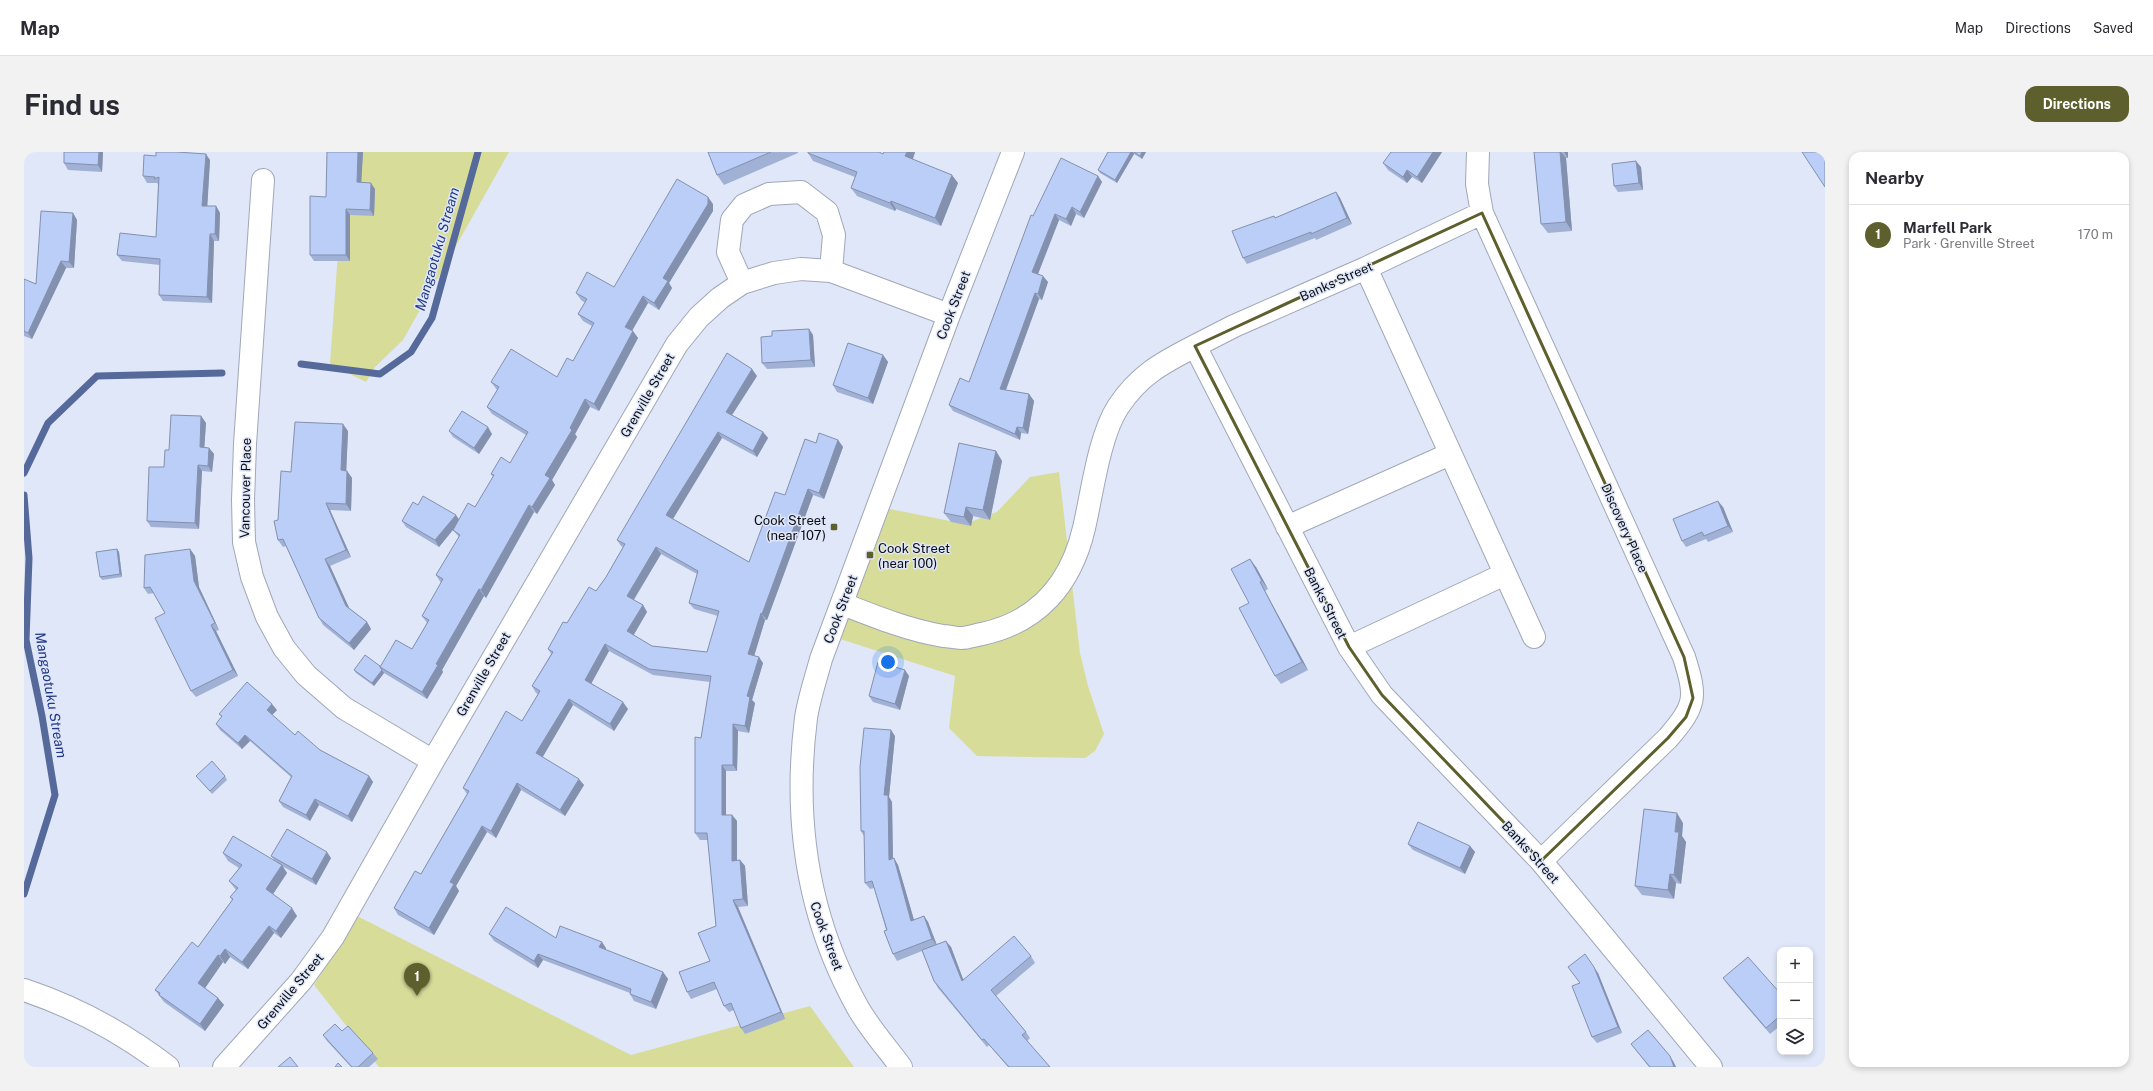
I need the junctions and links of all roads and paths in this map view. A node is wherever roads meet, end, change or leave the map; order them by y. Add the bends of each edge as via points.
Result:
1 (1013, 152) edge
2 (1478, 152) edge
3 (264, 180) dead end
4 (1482, 213) junction
5 (1366, 268) junction
6 (831, 271) junction
7 (742, 282) junction
8 (949, 314) junction
9 (1195, 346) junction
10 (1450, 454) junction
11 (1287, 527) junction
12 (1505, 574) junction
13 (843, 604) junction
14 (1534, 637) dead end
15 (1349, 647) junction
16 (433, 761) junction
17 (1541, 861) junction
18 (24, 990) edge
19 (168, 1067) edge
20 (224, 1067) edge
21 (901, 1067) edge
22 (1711, 1067) edge

1 - 8 street, Cook Street
2 - 4 street, Discovery Place via 1477,184
3 - 16 street, Vancouver Place via 243,493 244,542 252,577 277,636 306,675 344,708
4 - 5 street, Banks Street
4 - 17 street, Discovery Place via 1684,657 1693,698 1686,717 1668,738
5 - 9 street, Banks Street via 1234,326
5 - 10 street
6 - 7 street, Grenville Street via 801,269
6 - 7 street via 834,235 827,212 801,192 769,194 744,205 732,220 728,252
6 - 8 street, Grenville Street
7 - 16 street, Grenville Street via 699,317 677,344
8 - 13 street, Cook Street
9 - 11 street, Banks Street
9 - 13 street via 1150,370 1135,383 1117,408 1106,438 1084,530 1073,564 1054,593 1031,614 1003,629 960,638 921,632
10 - 11 street
10 - 12 street
11 - 15 street, Banks Street
12 - 14 street
12 - 15 street
13 - 21 street, Cook Street via 821,659 806,716 802,772 803,834 813,900 833,960 859,1010
15 - 17 street, Banks Street via 1382,695
16 - 20 street, Grenville Street via 333,937 302,981
17 - 22 street, Banks Street
18 - 19 street via 68,1007 119,1034

